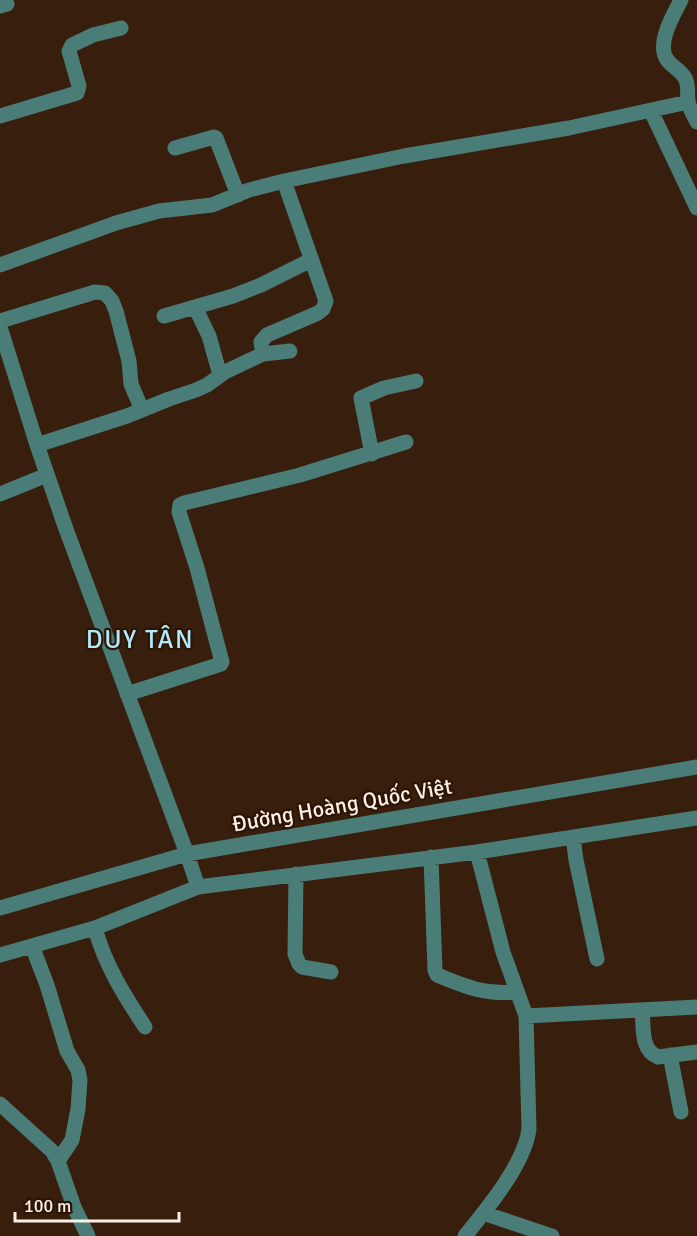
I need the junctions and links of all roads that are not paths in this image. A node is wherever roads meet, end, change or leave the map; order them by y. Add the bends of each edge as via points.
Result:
1 (681, 0) edge
2 (121, 28) dead end
3 (688, 102) junction
4 (651, 111) junction
5 (0, 116) edge
6 (697, 121) edge
7 (175, 148) dead end
8 (284, 181) junction
9 (238, 195) junction
10 (697, 208) edge
11 (311, 260) junction
12 (0, 265) edge
13 (195, 308) junction
14 (164, 316) dead end
15 (0, 321) edge
16 (0, 327) edge
17 (290, 351) dead end
18 (263, 354) junction
19 (220, 375) junction
20 (416, 381) dead end
21 (141, 410) junction
22 (406, 442) dead end
23 (37, 445) junction
24 (372, 454) junction
25 (47, 475) junction
26 (0, 494) edge
27 (127, 694) junction
28 (697, 767) edge
29 (697, 818) edge
30 (573, 837) junction
31 (477, 852) junction
32 (431, 856) junction
33 (189, 859) junction
34 (296, 874) junction
35 (197, 883) junction
36 (0, 908) edge
37 (95, 928) junction
38 (32, 946) junction
39 (0, 955) edge
40 (597, 959) dead end
41 (331, 972) dead end
42 (517, 992) junction
43 (697, 1007) edge
44 (642, 1011) junction
45 (526, 1016) junction
46 (145, 1027) dead end
47 (697, 1052) edge
48 (670, 1055) junction
49 (0, 1104) edge
50 (681, 1112) dead end
51 (58, 1161) junction
52 (483, 1213) junction
53 (88, 1236) edge
54 (465, 1236) edge
55 (552, 1236) edge

1 - 3 street via 663,46 669,63 684,75
2 - 5 street via 72,45 69,51 79,86 77,93
3 - 4 street
3 - 6 street
4 - 8 street
4 - 10 street
7 - 9 street via 216,138
8 - 9 street
8 - 11 street
9 - 12 street via 202,207 159,211 116,223
11 - 13 street via 261,285
11 - 18 street via 326,305 318,313 267,334 261,342
13 - 14 street
13 - 19 street via 209,336
15 - 21 street via 95,292 105,293 116,311 131,384
16 - 23 street
17 - 18 street
18 - 19 street
19 - 21 street via 202,388
20 - 24 street via 361,398
21 - 23 street
22 - 24 street
23 - 25 street
24 - 27 street via 184,502 179,512 222,662
25 - 26 street
25 - 27 street
27 - 33 street
28 - 33 street, Đường Hoàng Quốc Việt
29 - 30 street
30 - 31 street
30 - 40 street
31 - 32 street
31 - 42 street
32 - 34 street
32 - 42 street via 437,975 477,991
33 - 35 street
33 - 36 street, Đường Hoàng Quốc Việt
34 - 35 street
34 - 41 street via 296,959 302,967
35 - 37 street
37 - 38 street
37 - 46 street via 108,966
38 - 39 street
38 - 51 street via 80,1080 72,1140
42 - 45 street
43 - 44 street
44 - 45 street
44 - 48 street via 647,1050 658,1057
45 - 52 street via 528,1138 519,1161
47 - 48 street
48 - 50 street
49 - 51 street via 46,1144
51 - 53 street
52 - 54 street
52 - 55 street

